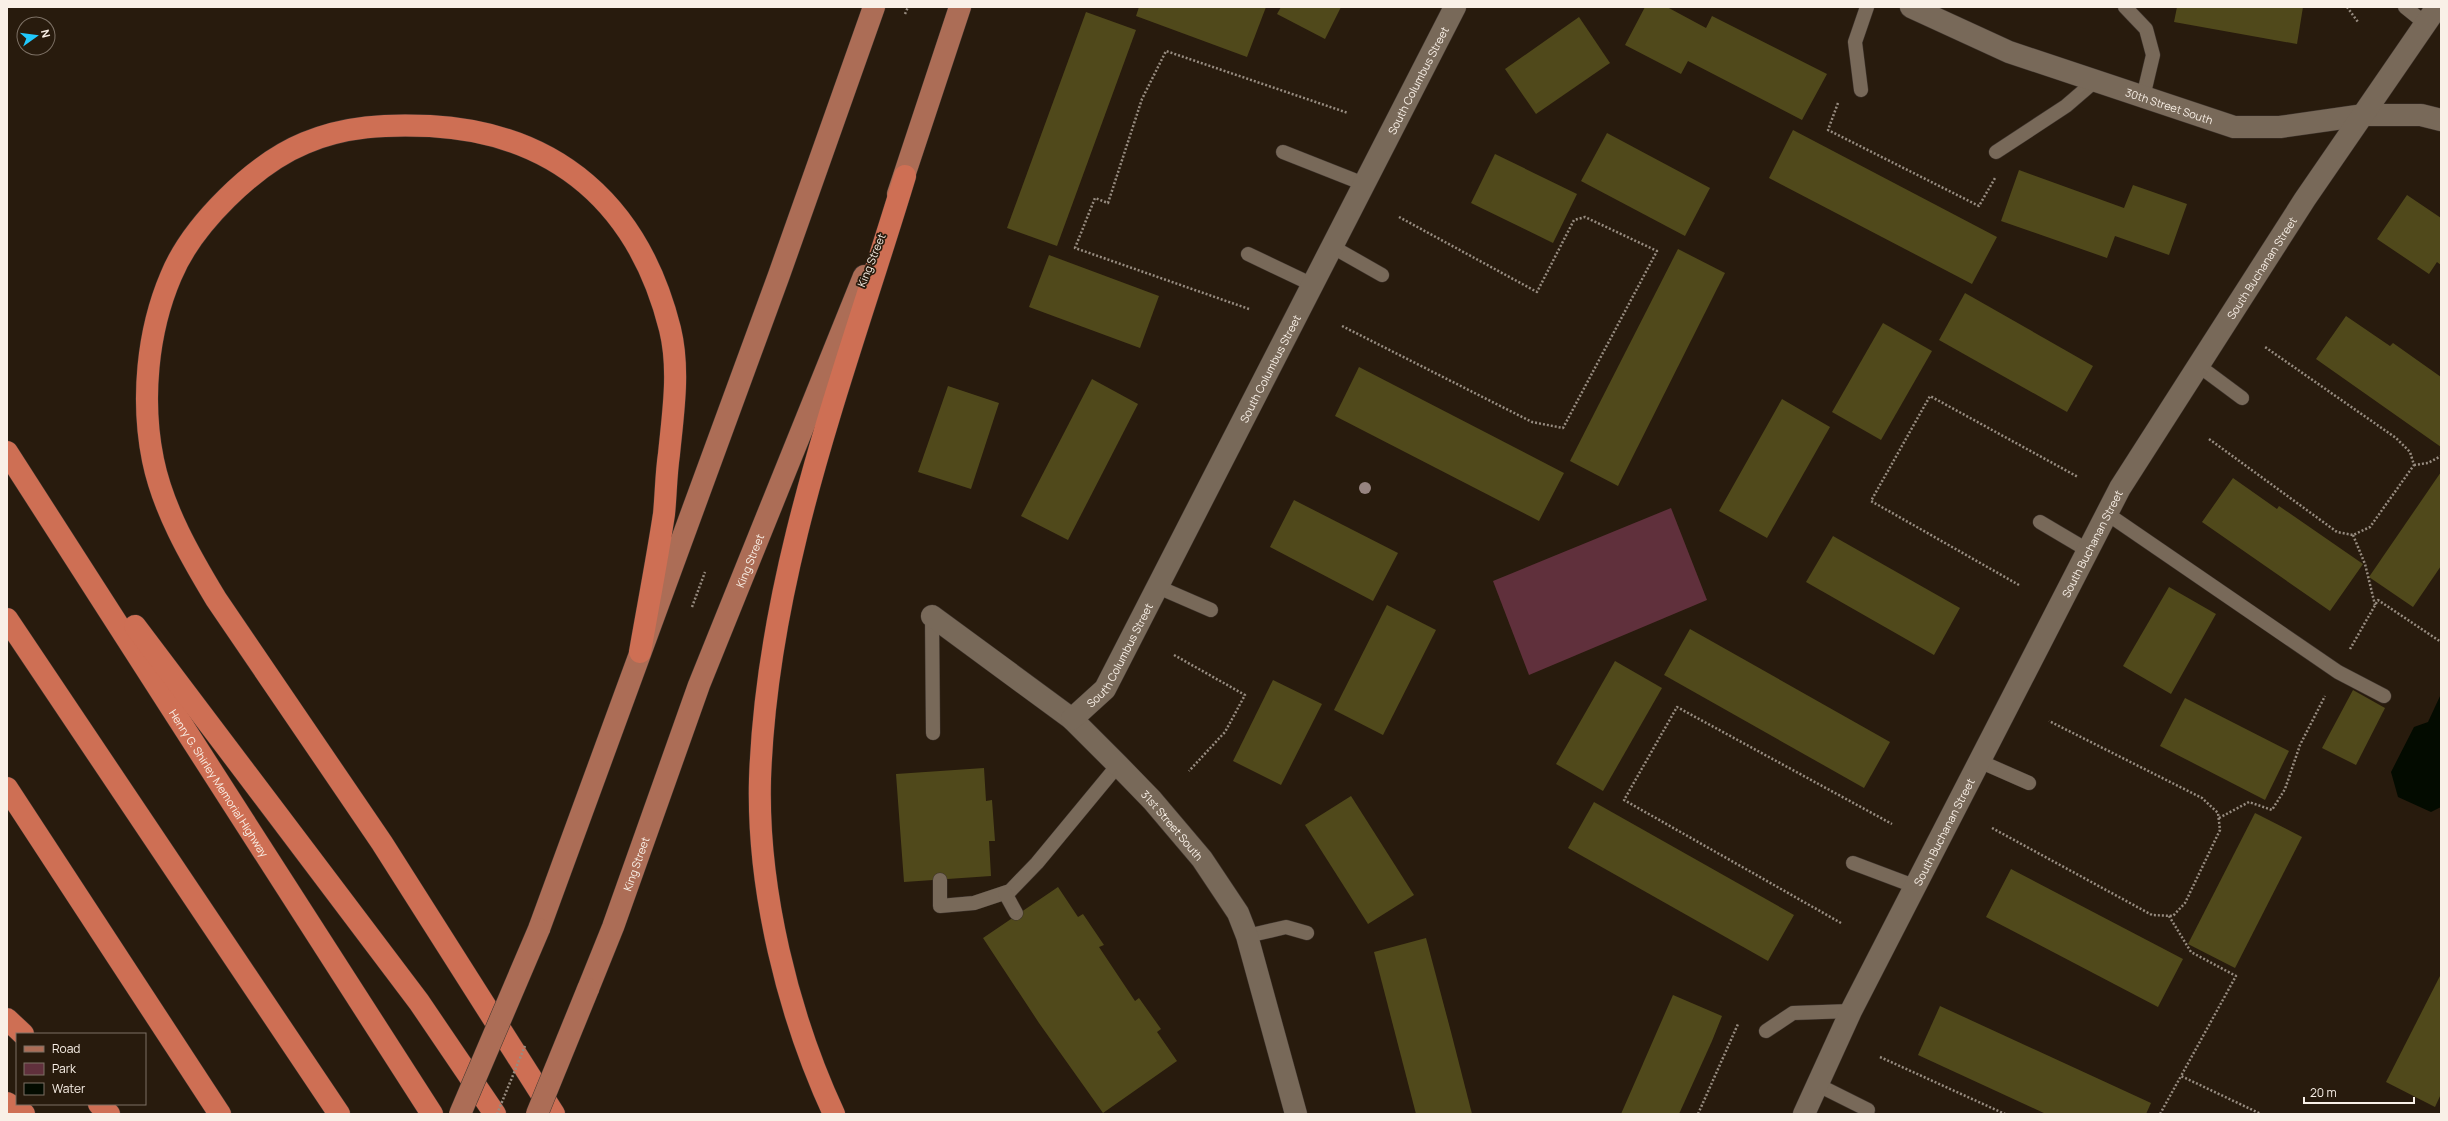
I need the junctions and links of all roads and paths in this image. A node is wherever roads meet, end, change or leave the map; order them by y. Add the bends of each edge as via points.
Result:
1 (874, 7) edge
2 (960, 7) edge
3 (1455, 7) edge
4 (1867, 7) edge
5 (1911, 7) edge
6 (2125, 7) edge
7 (2347, 7) edge
8 (2405, 7) edge
9 (2431, 15) edge
10 (2358, 22) dead end
11 (2095, 82) junction
12 (1860, 90) dead end
13 (2143, 97) junction
14 (1838, 101) dead end
15 (1348, 113) dead end
16 (2364, 115) junction
17 (2441, 120) edge
18 (1283, 152) dead end
19 (1996, 152) dead end
20 (1997, 175) dead end
21 (905, 176) junction
22 (1364, 184) junction
23 (1399, 217) dead end
24 (1331, 246) junction
25 (1248, 254) dead end
26 (1382, 275) dead end
27 (1311, 284) junction
28 (1249, 309) dead end
29 (1342, 326) dead end
30 (2265, 347) dead end
31 (2199, 366) junction
32 (2242, 398) dead end
33 (2208, 439) dead end
34 (7, 452) edge
35 (2441, 456) edge
36 (2414, 465) junction
37 (2078, 477) dead end
38 (35, 493) junction
39 (2106, 513) junction
40 (2040, 522) dead end
41 (2353, 535) junction
42 (2089, 551) junction
43 (2019, 585) dead end
44 (1158, 586) junction
45 (2375, 606) junction
46 (1211, 610) dead end
47 (932, 616) joint
48 (7, 619) edge
49 (2441, 642) edge
50 (640, 652) junction
51 (1174, 656) dead end
52 (2338, 672) junction
53 (2384, 696) dead end
54 (1072, 719) junction
55 (2049, 722) dead end
56 (933, 733) dead end
57 (1979, 761) junction
58 (1118, 765) junction
59 (1189, 771) dead end
60 (2029, 783) dead end
61 (7, 788) edge
62 (2219, 818) junction
63 (1892, 824) dead end
64 (1992, 828) dead end
65 (1853, 863) dead end
66 (940, 880) dead end
67 (1914, 886) junction
68 (1005, 893) junction
69 (1016, 913) dead end
70 (2169, 916) junction
71 (1841, 923) dead end
72 (1307, 933) dead end
73 (1247, 936) junction
74 (1851, 1011) junction
75 (7, 1019) edge
76 (1766, 1032) dead end
77 (22, 1033) edge
78 (1880, 1057) dead end
79 (2181, 1076) junction
80 (1818, 1085) junction
81 (7, 1103) edge
82 (100, 1105) edge
83 (1868, 1110) dead end
84 (24, 1114) edge
85 (109, 1114) edge
86 (220, 1114) edge
87 (339, 1114) edge
88 (432, 1114) edge
89 (460, 1114) edge
90 (495, 1114) edge
91 (537, 1114) edge
92 (554, 1114) edge
93 (834, 1114) edge
94 (1296, 1114) edge
95 (1804, 1114) edge
96 (2005, 1114) edge
97 (2160, 1114) edge
98 (2261, 1114) edge

1 - 50 main road
2 - 21 main road, King Street
3 - 22 street, South Columbus Street
4 - 12 lane via 1855,42
5 - 11 street, 30th Street South via 2009,52
6 - 13 lane via 2146,29 2153,55
7 - 10 path
8 - 9 lane
9 - 16 street, South Buchanan Street
11 - 13 street, 30th Street South
11 - 19 lane via 2066,106
13 - 16 street, 30th Street South via 2234,127 2280,127
14 - 20 path via 1828,130 1979,206
15 - 28 path via 1166,51 1142,99 1108,203 1095,198 1075,248
16 - 17 street, 30th Street South via 2421,115
16 - 31 street, South Buchanan Street via 2305,199
18 - 22 lane
21 - 91 main road, King Street, bridge via 699,685 613,927
21 - 93 highway via 831,404 800,514 778,630 760,780 762,849 772,912 798,1024 818,1080
22 - 24 street, South Columbus Street
23 - 29 path via 1537,292 1574,220 1585,217 1657,251 1563,428 1532,422
24 - 26 lane
24 - 27 street, South Columbus Street
25 - 27 lane
27 - 44 street, South Columbus Street
30 - 36 path via 2396,438 2410,452
31 - 32 lane
31 - 39 street, South Buchanan Street
33 - 41 path via 2337,532
34 - 38 highway, Henry G. Shirley Memorial Highway
35 - 36 path via 2428,463
36 - 41 path via 2370,527
37 - 43 path via 1930,396 1871,501
38 - 88 highway, Henry G. Shirley Memorial Highway
38 - 90 highway via 419,1002
39 - 42 street, South Buchanan Street
39 - 52 lane
40 - 42 lane
41 - 45 path via 2365,564
42 - 57 street, South Buchanan Street
44 - 46 lane
44 - 54 street, South Columbus Street via 1105,689
45 - 49 path via 2378,600
45 - 52 path
47 - 54 street, 31st Street South
47 - 56 lane
48 - 87 highway
50 - 89 main road, bridge via 539,929
50 - 92 highway via 664,513 674,414 675,368 670,329 654,282 621,220 601,196 572,172 529,147 486,133 445,127 403,125 350,129 305,143 263,166 237,188 193,238 171,275 152,335 147,402 153,460 173,519 191,558 216,599 382,843
51 - 59 path via 1245,695 1225,732
52 - 53 lane
52 - 62 path via 2300,745 2285,789 2272,810 2249,802
54 - 58 street, 31st Street South
55 - 62 path via 2202,798 2218,812
57 - 60 lane
57 - 67 street, South Buchanan Street
58 - 68 lane via 1037,863
58 - 73 street, 31st Street South via 1152,800 1202,859 1238,913
61 - 86 highway
62 - 70 path via 2220,830 2185,903 2173,916
63 - 71 path via 1678,707 1624,800
64 - 70 path via 2152,915
65 - 67 lane
66 - 68 lane via 940,906 974,903
67 - 74 street, South Buchanan Street
68 - 69 lane
70 - 79 path via 2190,952 2236,976
72 - 73 lane via 1286,927
73 - 94 street, 31st Street South
74 - 76 lane via 1793,1013
74 - 80 street, South Buchanan Street
75 - 77 highway
78 - 96 path
79 - 97 path
79 - 98 path
80 - 83 lane
80 - 95 street, South Buchanan Street
81 - 84 highway
82 - 85 highway

